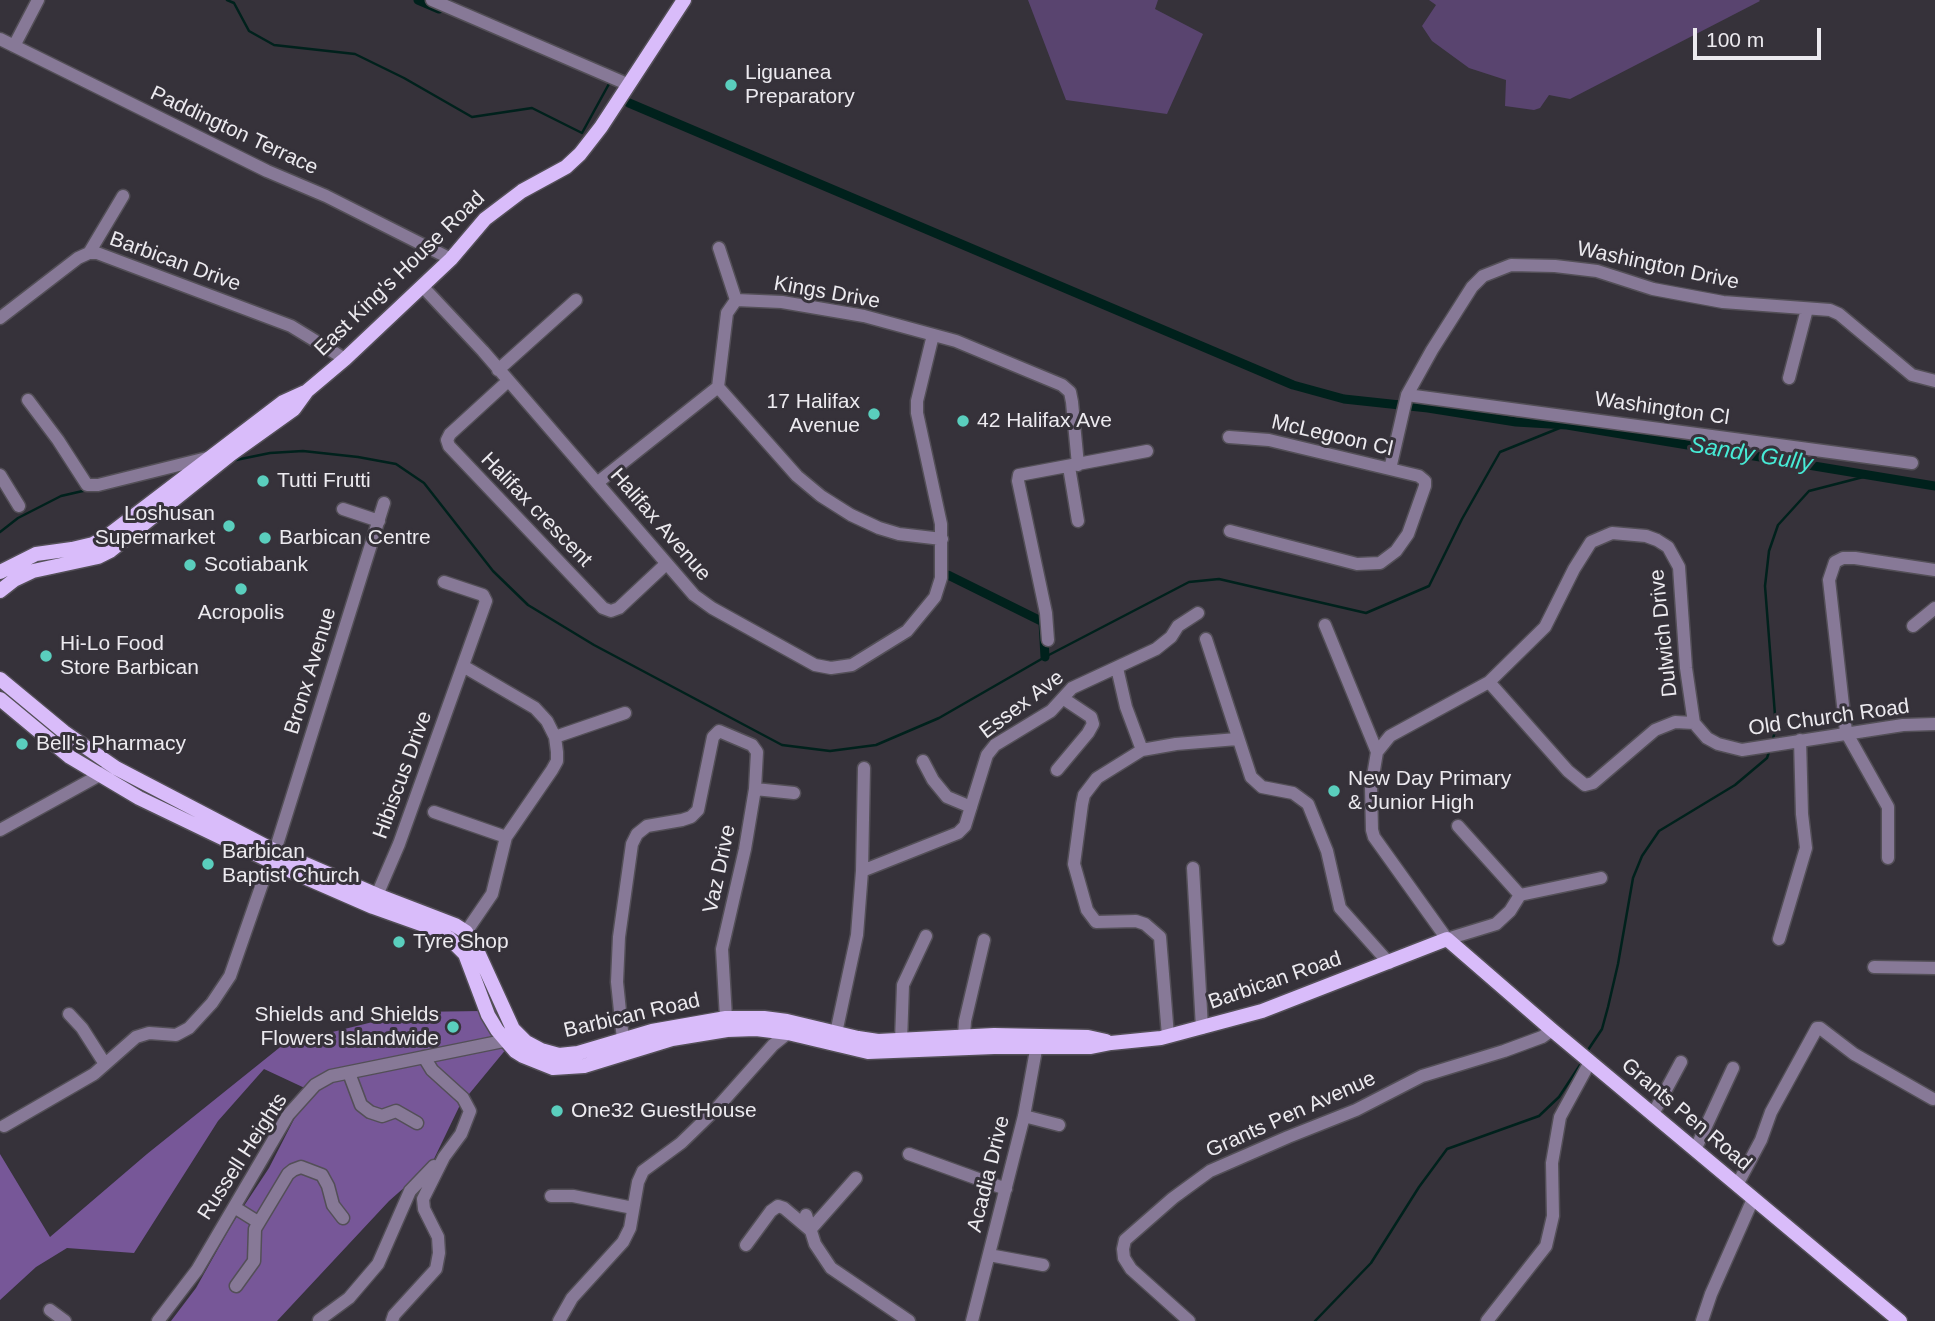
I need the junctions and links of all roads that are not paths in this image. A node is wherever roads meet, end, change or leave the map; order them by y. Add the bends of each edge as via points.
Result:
1 (38, 0) edge
2 (432, 0) edge
3 (684, 0) edge
4 (0, 38) edge
5 (14, 46) junction
6 (627, 84) junction
7 (123, 196) dead end
8 (719, 248) dead end
9 (89, 253) junction
10 (451, 259) junction
11 (423, 286) junction
12 (576, 300) dead end
13 (736, 300) junction
14 (1807, 309) junction
15 (0, 318) edge
16 (933, 335) junction
17 (345, 359) junction
18 (498, 370) junction
19 (1789, 378) dead end
20 (508, 381) junction
21 (1935, 381) edge
22 (718, 387) junction
23 (307, 391) junction
24 (1407, 396) junction
25 (28, 400) dead end
26 (1228, 437) dead end
27 (1147, 451) dead end
28 (206, 459) junction
29 (1912, 463) dead end
30 (1074, 466) junction
31 (1390, 469) junction
32 (0, 475) edge
33 (597, 483) junction
34 (384, 503) dead end
35 (19, 506) dead end
36 (343, 509) dead end
37 (379, 521) junction
38 (1078, 521) dead end
39 (1230, 531) dead end
40 (942, 539) junction
41 (666, 564) junction
42 (1935, 570) edge
43 (0, 572) edge
44 (444, 582) dead end
45 (0, 591) edge
46 (1935, 608) edge
47 (1198, 613) dead end
48 (1325, 625) dead end
49 (1913, 626) dead end
50 (1206, 639) dead end
51 (1048, 640) dead end
52 (463, 666) junction
53 (1116, 668) junction
54 (0, 679) edge
55 (1489, 682) junction
56 (0, 699) edge
57 (1064, 699) junction
58 (625, 713) dead end
59 (1694, 723) junction
60 (1935, 724) edge
61 (1846, 733) junction
62 (555, 737) junction
63 (1237, 739) junction
64 (1800, 740) junction
65 (1142, 750) junction
66 (1377, 752) junction
67 (923, 761) dead end
68 (116, 768) junction
69 (864, 768) dead end
70 (1057, 771) dead end
71 (99, 775) junction
72 (755, 789) junction
73 (794, 793) dead end
74 (971, 807) junction
75 (434, 812) dead end
76 (1458, 826) dead end
77 (0, 830) edge
78 (506, 837) junction
79 (272, 856) junction
80 (1888, 858) dead end
81 (1194, 868) dead end
82 (862, 871) junction
83 (1601, 878) dead end
84 (377, 895) junction
85 (1520, 895) junction
86 (466, 932) junction
87 (926, 936) dead end
88 (1447, 939) junction
89 (1779, 939) dead end
90 (984, 940) dead end
91 (1389, 962) junction
92 (1874, 967) dead end
93 (1935, 968) edge
94 (69, 1014) dead end
95 (726, 1018) junction
96 (1202, 1028) junction
97 (1552, 1030) junction
98 (788, 1033) junction
99 (836, 1033) junction
100 (964, 1036) junction
101 (1168, 1036) junction
102 (513, 1039) junction
103 (623, 1040) junction
104 (901, 1041) junction
105 (1038, 1041) junction
106 (424, 1058) junction
107 (1590, 1062) junction
108 (1681, 1062) dead end
109 (105, 1064) junction
110 (1733, 1068) dead end
111 (349, 1073) junction
112 (1933, 1099) dead end
113 (1653, 1114) junction
114 (1024, 1116) junction
115 (417, 1123) dead end
116 (1059, 1125) dead end
117 (4, 1126) dead end
118 (1695, 1150) junction
119 (909, 1154) dead end
120 (444, 1157) junction
121 (856, 1178) dead end
122 (1737, 1185) junction
123 (1006, 1189) junction
124 (551, 1196) dead end
125 (1753, 1199) junction
126 (234, 1207) junction
127 (633, 1208) junction
128 (806, 1215) dead end
129 (343, 1218) dead end
130 (258, 1222) junction
131 (810, 1230) junction
132 (746, 1245) dead end
133 (989, 1255) junction
134 (1043, 1265) dead end
135 (236, 1286) dead end
136 (50, 1310) dead end
137 (319, 1320) edge
138 (65, 1321) edge
139 (158, 1321) edge
140 (392, 1321) edge
141 (559, 1321) edge
142 (909, 1321) edge
143 (972, 1321) edge
144 (1189, 1321) edge
145 (1487, 1321) edge
146 (1702, 1321) edge
147 (1900, 1321) edge

1 - 5 street
2 - 6 street
3 - 6 main road, East King's House Road
4 - 5 street, Paddington Terrace
5 - 10 street, Paddington Terrace
6 - 10 main road, East King's House Road via 601,127 566,167 522,191 485,219
7 - 9 street
8 - 13 street
9 - 15 street, Barbican Drive
9 - 17 street, Barbican Drive via 291,326
10 - 11 main road, East King's House Road
11 - 17 main road, East King's House Road
11 - 18 street, Halifax Avenue
12 - 18 street
13 - 16 street, Kings Drive via 837,311
13 - 22 street via 727,313
14 - 19 street
14 - 21 street, Washington Drive via 1839,314 1912,376
14 - 24 street, Washington Drive via 1686,296 1597,271 1511,265 1483,276 1468,293
16 - 30 street, Kings Drive via 1016,365 1070,392
16 - 40 street, Halifax Avenue via 917,413
17 - 23 main road, East King's House Road
18 - 20 street, Halifax Avenue
20 - 33 street, Halifax Avenue
20 - 41 street, Halifax crescent via 450,433 449,446 603,608 619,608
22 - 33 street
22 - 40 street via 821,496 879,528
23 - 28 main road, East King's House Road via 283,402
23 - 45 main road, East King's House Road via 294,410 110,551 33,571
24 - 29 street, Washington Cl
24 - 31 street, Washington Drive
25 - 28 street via 87,485
26 - 31 street, McLegoon Cl via 1269,440
27 - 30 street
28 - 43 main road, East King's House Road via 93,544 36,554
30 - 38 street, Kings Drive
30 - 51 street via 1026,473 1019,475 1018,481
31 - 39 street, McLegoon Cl via 1419,476 1425,481 1425,490 1408,534 1380,563 1357,565
32 - 35 street
33 - 41 street, Halifax Avenue
34 - 37 street, Bronx Avenue
36 - 37 street
37 - 79 street, Bronx Avenue
40 - 41 street, Halifax Avenue via 941,578 925,612 907,631 852,665 831,668 815,665 712,608
42 - 61 street via 1855,558 1835,562 1829,590
44 - 52 street, Hibiscus Drive via 483,595 486,601
46 - 49 street
47 - 53 street, Essex Ave via 1156,649
48 - 66 street
50 - 63 street
52 - 62 street via 535,708
52 - 84 street, Hibiscus Drive
53 - 57 street, Essex Ave via 1072,688
53 - 65 street
54 - 68 main road, Barbican Road
55 - 59 street via 1585,785 1655,730 1675,722
55 - 59 street, Dulwich Drive via 1545,626 1591,542 1612,533 1646,536 1668,547 1679,567
55 - 66 street, Dulwich Drive via 1390,736
56 - 71 main road, Barbican Road
57 - 70 street via 1093,724
57 - 74 street, Essex Ave via 990,750
58 - 62 street
59 - 64 street, Old Church Road via 1707,738 1742,750
60 - 61 street, Old Church Road
61 - 64 street, Old Church Road
61 - 80 street via 1888,807
62 - 78 street via 556,761
63 - 65 street
63 - 91 street via 1256,783 1299,795 1308,804 1327,851 1340,908
64 - 89 street via 1807,848
65 - 101 street via 1097,778 1084,795 1074,864 1087,910 1096,922 1136,921 1160,937
66 - 88 street via 1371,788 1374,837
67 - 74 street via 947,797
68 - 71 street
68 - 79 main road, Barbican Road
69 - 82 street
71 - 77 street
71 - 79 main road, Barbican Road via 150,803
72 - 73 street
72 - 95 street, Vaz Drive via 722,949
72 - 103 street, Vaz Drive via 757,752 752,745 719,731 714,735 698,810 691,817 647,826 637,834 619,937 617,982
74 - 82 street, Essex Ave via 958,833
75 - 78 street
76 - 85 street
78 - 86 street via 492,894
79 - 84 main road, Barbican Road
79 - 102 main road, Barbican Road via 373,907 449,937 465,954 488,1015
79 - 109 street, Bronx Avenue via 230,976 212,1003 189,1028 176,1035 136,1037
81 - 96 street
82 - 99 street via 857,935
83 - 85 street
84 - 86 main road, Barbican Road
85 - 88 street via 1496,924
86 - 102 main road, Barbican Road via 477,948
87 - 104 street via 903,985
88 - 91 main road, Barbican Road
88 - 97 main road, Grants Pen Road
90 - 100 street
91 - 96 main road, Barbican Road via 1262,1011
92 - 93 street
94 - 109 street
95 - 99 main road, Barbican Road via 787,1021
95 - 103 main road, Barbican Road
96 - 101 main road, Barbican Road
97 - 107 main road, Grants Pen Road
97 - 144 street, Grants Pen Avenue via 1504,1051 1422,1076 1356,1110 1210,1171 1173,1198 1125,1240 1124,1258
98 - 102 main road, Barbican Road via 756,1029 695,1033 567,1068 553,1068 515,1051
98 - 105 main road, Barbican Road via 868,1052
98 - 127 street via 681,1143 643,1171
99 - 104 main road, Barbican Road
100 - 104 main road, Barbican Road
100 - 105 main road, Barbican Road
101 - 105 main road, Barbican Road via 1111,1042 1088,1037
102 - 103 main road, Barbican Road via 559,1055
102 - 106 street, Russell Heights
105 - 114 street, Acadia Drive
106 - 111 street, Russell Heights
106 - 120 street via 470,1111 461,1135
107 - 113 main road, Grants Pen Road
107 - 145 street via 1560,1117 1552,1163 1553,1216 1546,1246
108 - 113 street
109 - 117 street, Bronx Avenue
110 - 118 street
111 - 115 street via 361,1105 370,1112 383,1116 396,1111
111 - 126 street, Russell Heights via 315,1085 288,1115
112 - 122 street via 1817,1028
113 - 118 main road, Grants Pen Road
114 - 116 street
114 - 123 street, Acadia Drive
118 - 122 main road, Grants Pen Road
119 - 123 street
120 - 137 street via 410,1191 378,1264 349,1297
120 - 140 street via 423,1199 438,1237 436,1269
121 - 131 street
122 - 125 main road, Grants Pen Road
123 - 133 street, Acadia Drive
124 - 127 street
125 - 146 street
125 - 147 main road, Grants Pen Road
126 - 130 street
126 - 139 street, Russell Heights via 197,1270
127 - 141 street via 623,1242 572,1298
128 - 131 street
129 - 130 street via 322,1175 301,1167 288,1174
130 - 135 street via 254,1261
131 - 132 street via 778,1206
131 - 142 street via 831,1268
133 - 134 street
133 - 143 street, Acadia Drive
136 - 138 street

